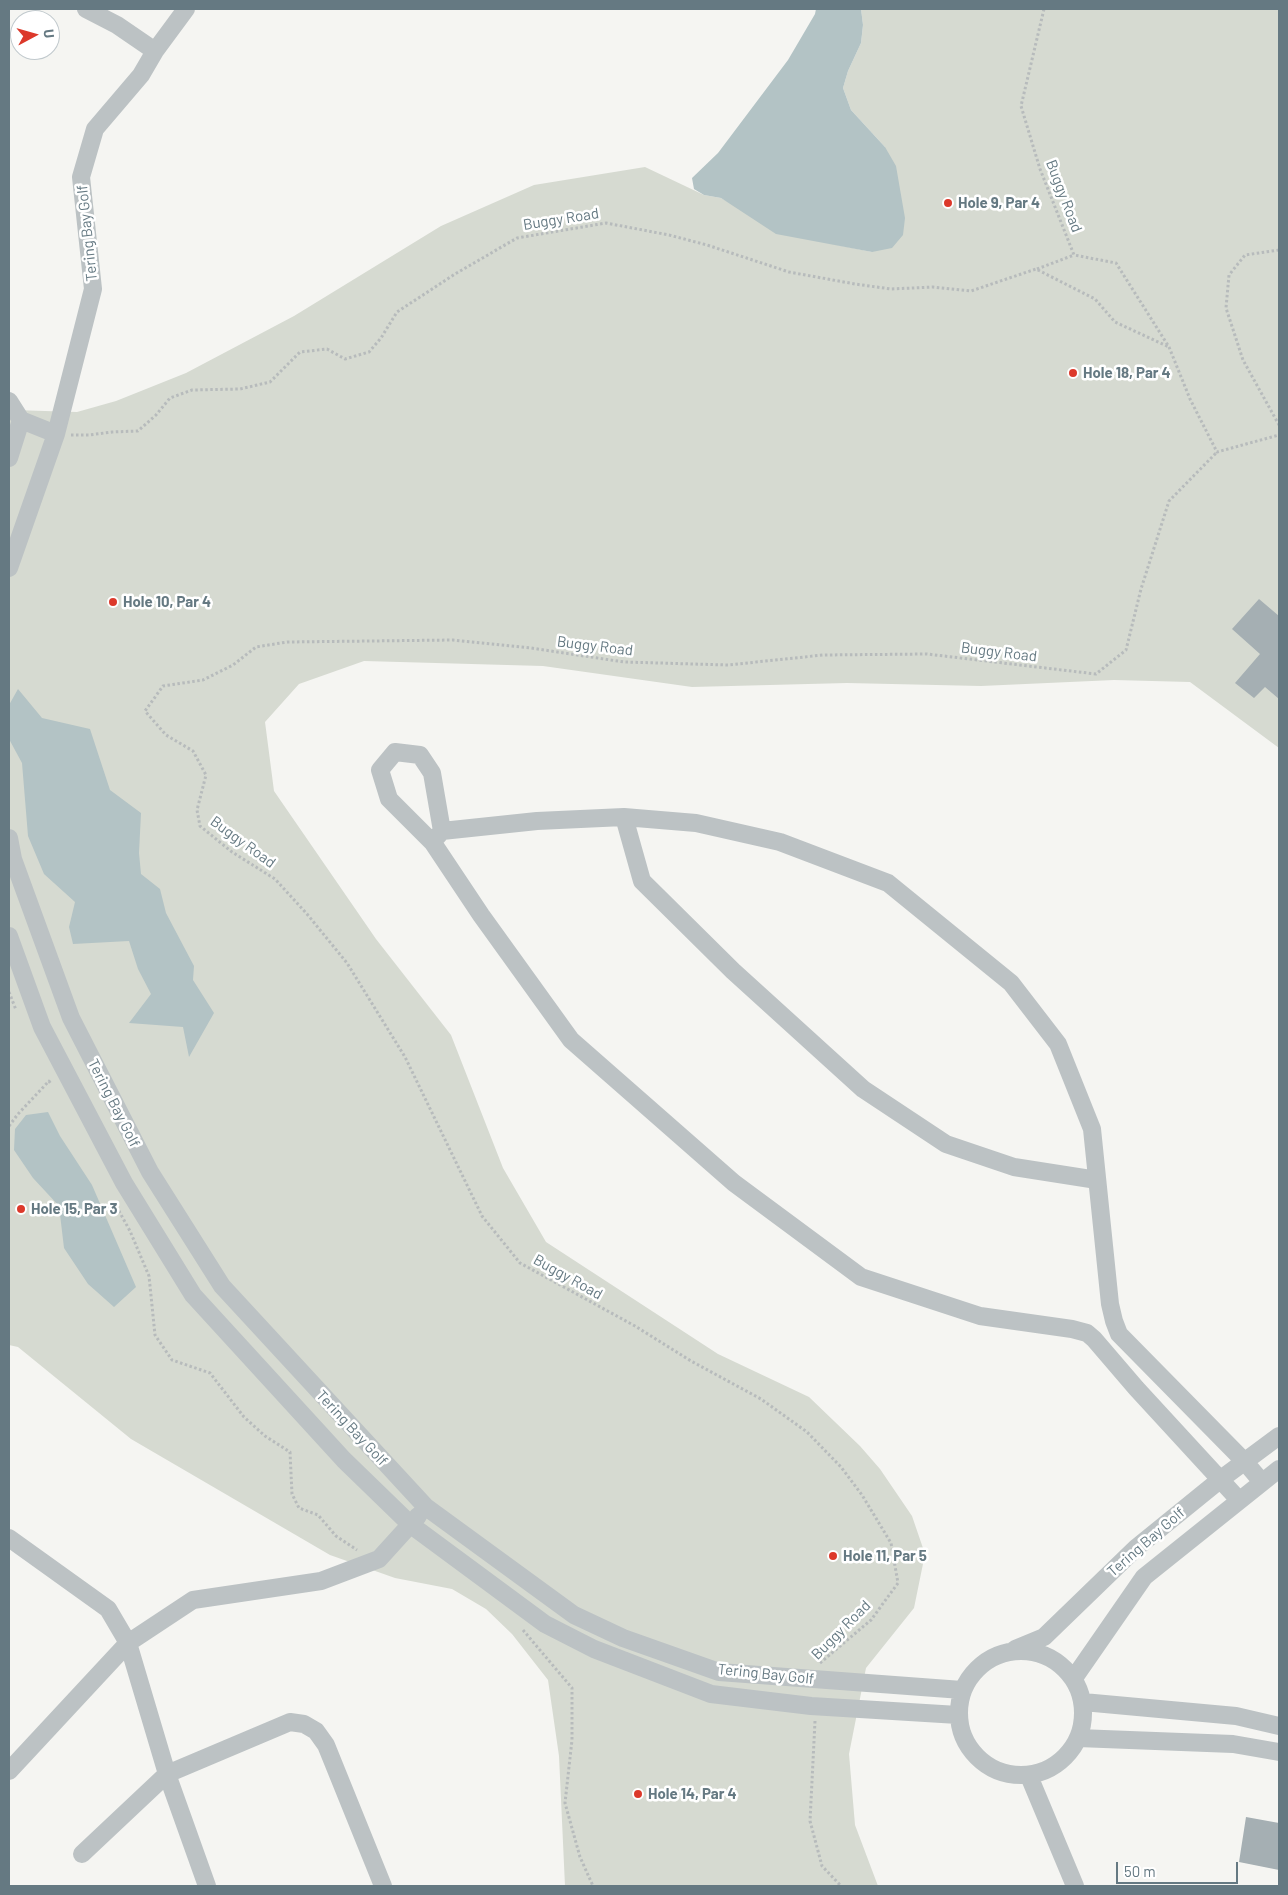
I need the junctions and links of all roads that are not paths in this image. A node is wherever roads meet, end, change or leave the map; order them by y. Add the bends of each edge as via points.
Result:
1 (86, 9) edge
2 (186, 9) edge
3 (155, 51) junction
4 (9, 401) edge
5 (21, 420) junction
6 (56, 434) junction
7 (9, 458) edge
8 (9, 568) edge
9 (624, 817) junction
10 (437, 837) junction
11 (9, 838) edge
12 (9, 936) edge
13 (1097, 1180) junction
14 (1279, 1436) edge
15 (1244, 1462) junction
16 (1279, 1469) edge
17 (1221, 1480) junction
18 (1262, 1482) junction
19 (1239, 1500) junction
20 (426, 1507) junction
21 (411, 1525) junction
22 (10, 1542) edge
23 (128, 1643) junction
24 (1015, 1649) junction
25 (1074, 1678) junction
26 (962, 1690) junction
27 (1083, 1702) junction
28 (958, 1715) junction
29 (1279, 1726) edge
30 (1078, 1738) junction
31 (1279, 1752) edge
32 (9, 1771) edge
33 (167, 1774) junction
34 (1028, 1776) junction
35 (82, 1854) dead end
36 (208, 1886) edge
37 (383, 1886) edge
38 (1075, 1886) edge

1 - 3 street
2 - 3 street, Tering Bay Golf
3 - 6 street, Tering Bay Golf via 141,75 95,129 81,178 93,289
4 - 5 street
5 - 6 street
5 - 7 street
6 - 8 street, Tering Bay Golf
9 - 10 street via 537,821
9 - 13 street via 642,881 733,971 863,1089 946,1144 1014,1167
9 - 13 street via 696,823 780,842 888,883 1011,983 1058,1044 1092,1128
10 - 10 street via 389,799 380,770 395,752 420,755 432,773
10 - 17 street via 487,922 571,1040 734,1183 861,1277 980,1316 1086,1333
11 - 20 street, Tering Bay Golf via 13,859 71,1018 150,1172 222,1286
12 - 21 street, Tering Bay Golf via 42,1027 124,1184 193,1295 344,1460
13 - 15 street via 1110,1304 1120,1334
14 - 15 street, Tering Bay Golf
15 - 17 street, Tering Bay Golf
15 - 18 street
16 - 18 street, Tering Bay Golf
17 - 19 street
17 - 24 street, Tering Bay Golf via 1136,1548 1044,1637
18 - 19 street, Tering Bay Golf
19 - 25 street, Tering Bay Golf via 1144,1577
20 - 21 street
20 - 26 street, Tering Bay Golf via 574,1615 623,1638 719,1672
21 - 23 street via 379,1559 372,1562 322,1581 193,1600
21 - 28 street, Tering Bay Golf via 545,1624 594,1649 711,1694 816,1706
22 - 23 street via 108,1609
23 - 32 street
23 - 33 street
24 - 25 street via 1048,1656
24 - 26 street, Tering Bay Golf via 983,1662
25 - 27 street
26 - 28 street, Tering Bay Golf
27 - 29 street via 1236,1716
27 - 30 street
28 - 34 street, Tering Bay Golf via 968,1748 995,1770
30 - 31 street via 1233,1744
30 - 34 street via 1058,1763
33 - 35 street
33 - 36 street
33 - 37 street via 290,1722 304,1724 316,1731 326,1745
34 - 38 street

